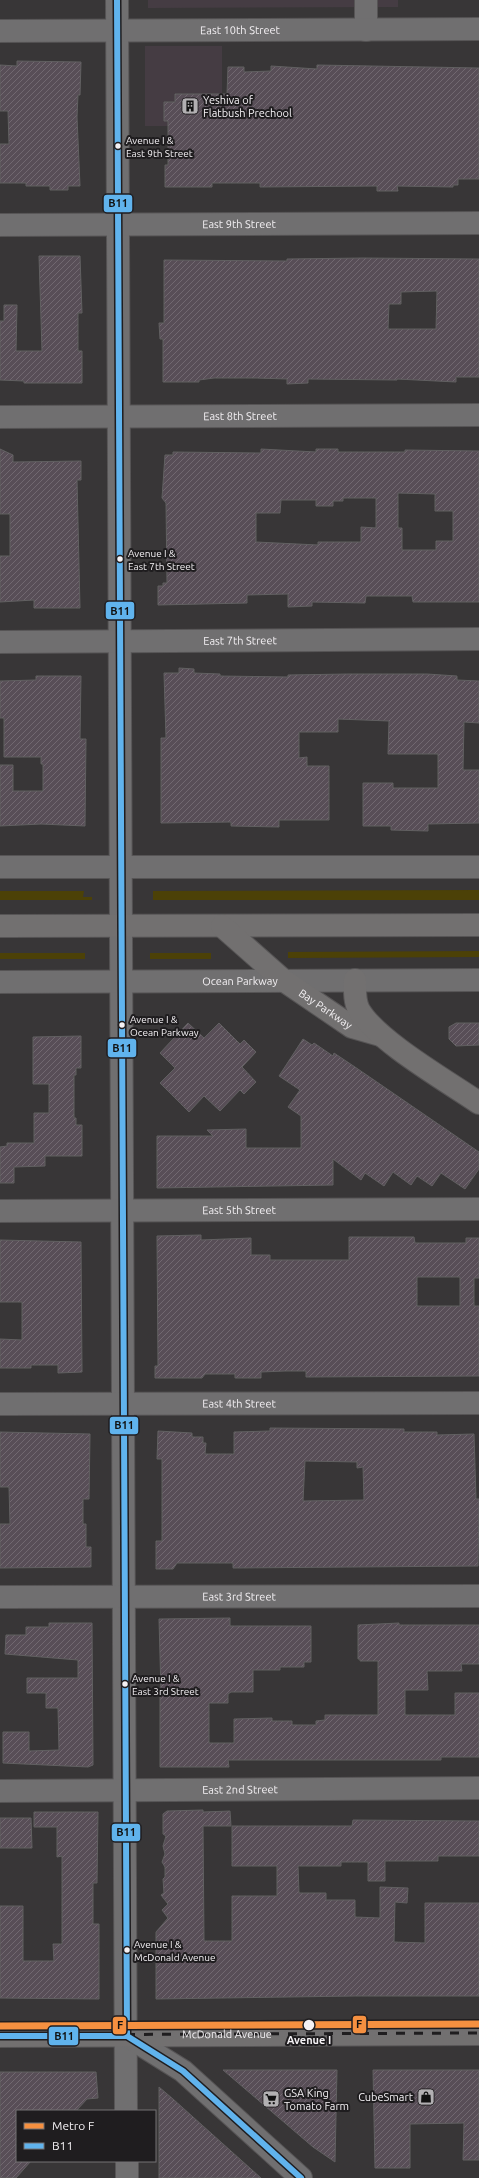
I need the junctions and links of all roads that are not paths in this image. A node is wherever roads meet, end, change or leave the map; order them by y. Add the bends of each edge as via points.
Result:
1 (117, 0) edge
2 (366, 0) edge
3 (479, 29) edge
4 (118, 30) junction
5 (366, 30) junction
6 (0, 31) edge
7 (479, 223) edge
8 (0, 225) edge
9 (118, 225) junction
10 (479, 415) edge
11 (0, 417) edge
12 (119, 417) junction
13 (479, 639) edge
14 (120, 641) junction
15 (0, 642) edge
16 (121, 866) junction
17 (0, 867) edge
18 (479, 867) edge
19 (479, 925) edge
20 (0, 926) edge
21 (121, 926) junction
22 (222, 926) junction
23 (121, 980) junction
24 (282, 980) junction
25 (355, 980) junction
26 (479, 980) edge
27 (0, 982) edge
28 (380, 1035) junction
29 (479, 1103) edge
30 (479, 1209) edge
31 (123, 1210) junction
32 (0, 1211) edge
33 (123, 1403) junction
34 (479, 1403) edge
35 (0, 1404) edge
36 (479, 1596) edge
37 (0, 1597) edge
38 (125, 1597) junction
39 (479, 1788) edge
40 (126, 1790) junction
41 (0, 1791) edge
42 (479, 2034) edge
43 (0, 2036) edge
44 (127, 2036) junction
45 (126, 2110) edge
46 (127, 2162) edge
47 (127, 2178) edge
48 (301, 2178) edge

1 - 4 street
2 - 5 street
3 - 5 street, East 10th Street
4 - 5 street, East 10th Street
4 - 6 street, East 10th Street
4 - 9 street
7 - 9 street, East 9th Street
8 - 9 street, East 9th Street
9 - 12 street
10 - 12 street, East 8th Street
11 - 12 street, East 8th Street
12 - 14 street
13 - 14 street, East 7th Street
14 - 15 street, East 7th Street
14 - 16 street
16 - 17 street
16 - 18 street
16 - 21 street
19 - 22 main road
20 - 21 main road
21 - 22 main road
21 - 23 street
22 - 24 main road, Bay Parkway
23 - 24 street, Ocean Parkway
23 - 27 street, Ocean Parkway
23 - 31 street
24 - 25 street, Ocean Parkway
24 - 28 main road, Bay Parkway via 352,1026
25 - 26 street, Ocean Parkway
25 - 28 main road, Bay Parkway via 355,998 359,1009
28 - 29 main road, Bay Parkway
30 - 31 street, East 5th Street
31 - 32 street, East 5th Street
31 - 33 street
33 - 34 street, East 4th Street
33 - 35 street, East 4th Street
33 - 38 street
36 - 38 street, East 3rd Street
37 - 38 street, East 3rd Street
38 - 40 street
39 - 40 street, East 2nd Street
40 - 41 street, East 2nd Street
40 - 44 street
42 - 44 main road, McDonald Avenue
43 - 44 main road, McDonald Avenue
44 - 45 street
44 - 48 street via 184,2071
46 - 47 street

